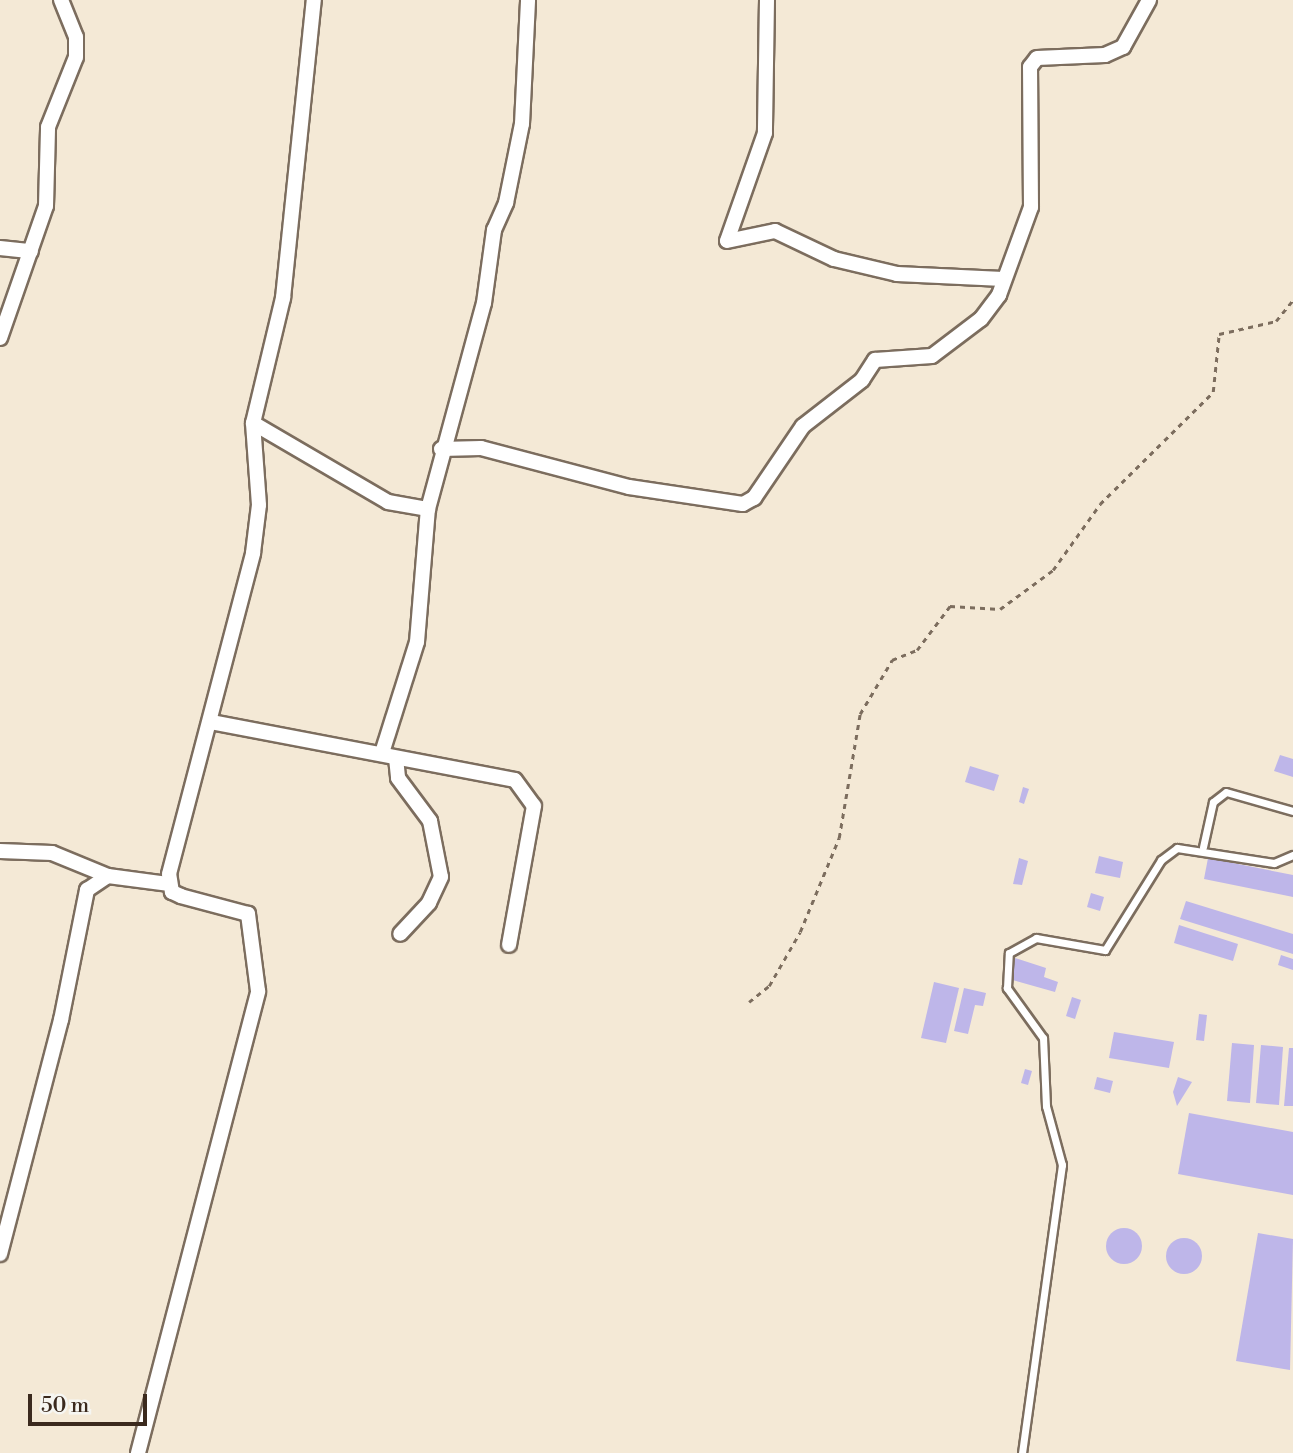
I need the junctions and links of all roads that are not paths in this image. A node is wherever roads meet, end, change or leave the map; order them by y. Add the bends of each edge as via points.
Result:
1 (61, 0) edge
2 (314, 0) edge
3 (528, 0) edge
4 (767, 0) edge
5 (1149, 0) edge
6 (0, 248) edge
7 (31, 251) junction
8 (1003, 278) junction
9 (0, 338) edge
10 (253, 423) junction
11 (441, 449) junction
12 (428, 509) junction
13 (211, 722) junction
14 (389, 755) junction
15 (1293, 811) edge
16 (1203, 847) junction
17 (0, 851) edge
18 (1293, 855) edge
19 (108, 876) junction
20 (169, 884) junction
21 (400, 934) dead end
22 (509, 945) dead end
23 (0, 1254) edge
24 (138, 1453) edge
25 (1022, 1453) edge

1 - 7 street via 76,37 76,57 48,127 46,206
2 - 10 street via 283,298
3 - 11 street via 522,124 506,203 494,230 484,303
4 - 8 street via 765,133 727,241 775,231 834,259 897,274
5 - 8 street via 1123,47 1104,55 1037,58 1030,67 1031,206
6 - 7 street
7 - 9 street
8 - 11 street via 981,319 932,356 875,360 862,380 803,426 764,485 743,503 629,487 481,448
10 - 12 street via 388,502
10 - 13 street via 259,505 253,553
11 - 12 street
12 - 14 street via 417,642
13 - 14 street via 289,733 357,754
13 - 20 street
14 - 21 street via 398,778 430,821 441,877 429,903
14 - 22 street via 515,780 528,790 534,806
15 - 16 lane via 1226,792 1213,802
16 - 18 lane via 1274,863
16 - 25 lane via 1170,851 1105,950 1027,939 1009,953 1004,971 1007,988 1044,1038 1046,1106 1062,1165
17 - 19 street via 52,853
19 - 20 street
19 - 23 street via 87,890 80,905 61,1020
20 - 24 street via 181,896 248,914 258,991

